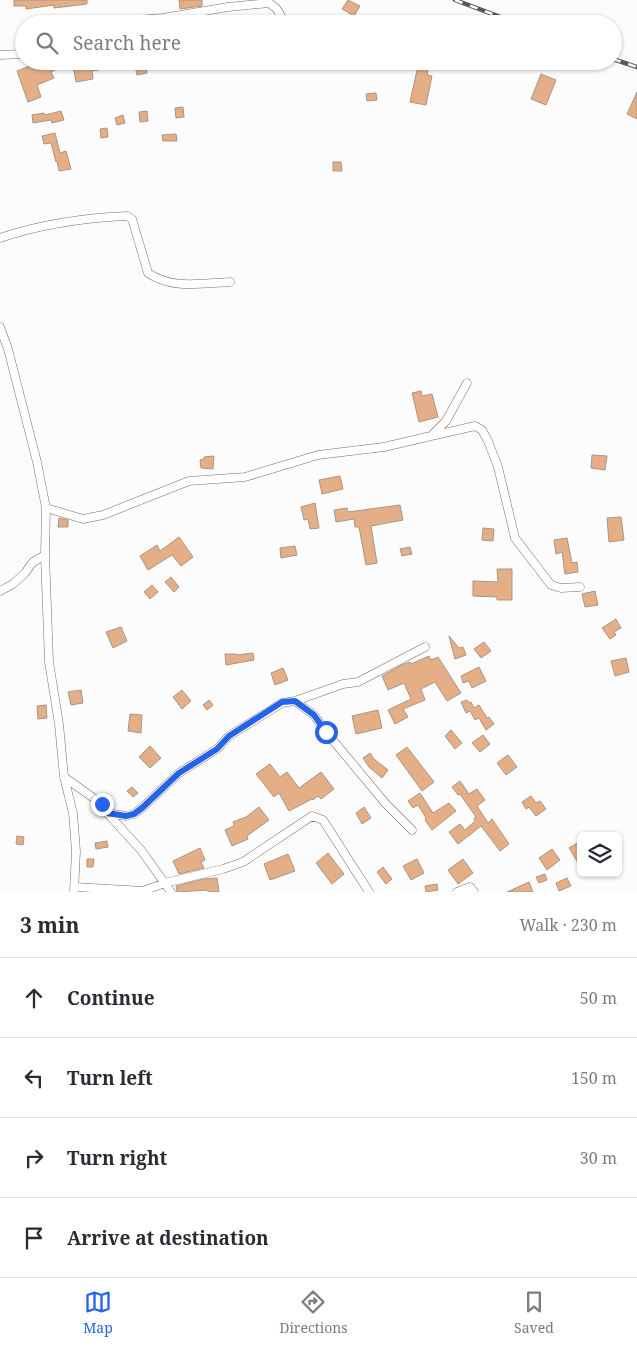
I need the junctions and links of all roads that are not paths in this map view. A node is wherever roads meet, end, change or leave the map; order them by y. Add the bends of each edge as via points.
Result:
1 (181, 15) edge
2 (280, 15) edge
3 (15, 54) edge
4 (0, 55) edge
5 (0, 238) edge
6 (230, 282) dead end
7 (0, 327) edge
8 (467, 383) dead end
9 (431, 436) junction
10 (46, 508) junction
11 (45, 555) junction
12 (580, 587) dead end
13 (0, 590) edge
14 (425, 647) dead end
15 (295, 701) junction
16 (64, 777) junction
17 (107, 813) junction
18 (412, 830) dead end
19 (165, 883) junction
20 (75, 890) edge
21 (171, 892) edge
22 (370, 892) edge
23 (456, 892) edge
24 (474, 892) edge

1 - 2 street via 269,3
3 - 4 street
5 - 6 street via 65,221 127,216 132,219 148,273 154,277 181,285
7 - 10 street via 37,462
8 - 9 street via 446,421
9 - 10 street via 384,447 318,455 245,477 189,481 103,516 83,519
9 - 12 street via 475,426 482,430 498,466 515,538 551,585
10 - 11 street
11 - 13 street via 33,562 13,584
11 - 16 street via 48,662
14 - 15 street via 358,682
15 - 17 street via 282,702 229,736 217,749 179,773 134,814
15 - 18 street via 314,715 386,804
16 - 17 street via 102,804
16 - 20 street via 73,813
17 - 19 street via 141,850
19 - 20 street via 143,891
19 - 21 street
19 - 22 street via 243,862 312,816 323,820
23 - 24 street via 470,887

